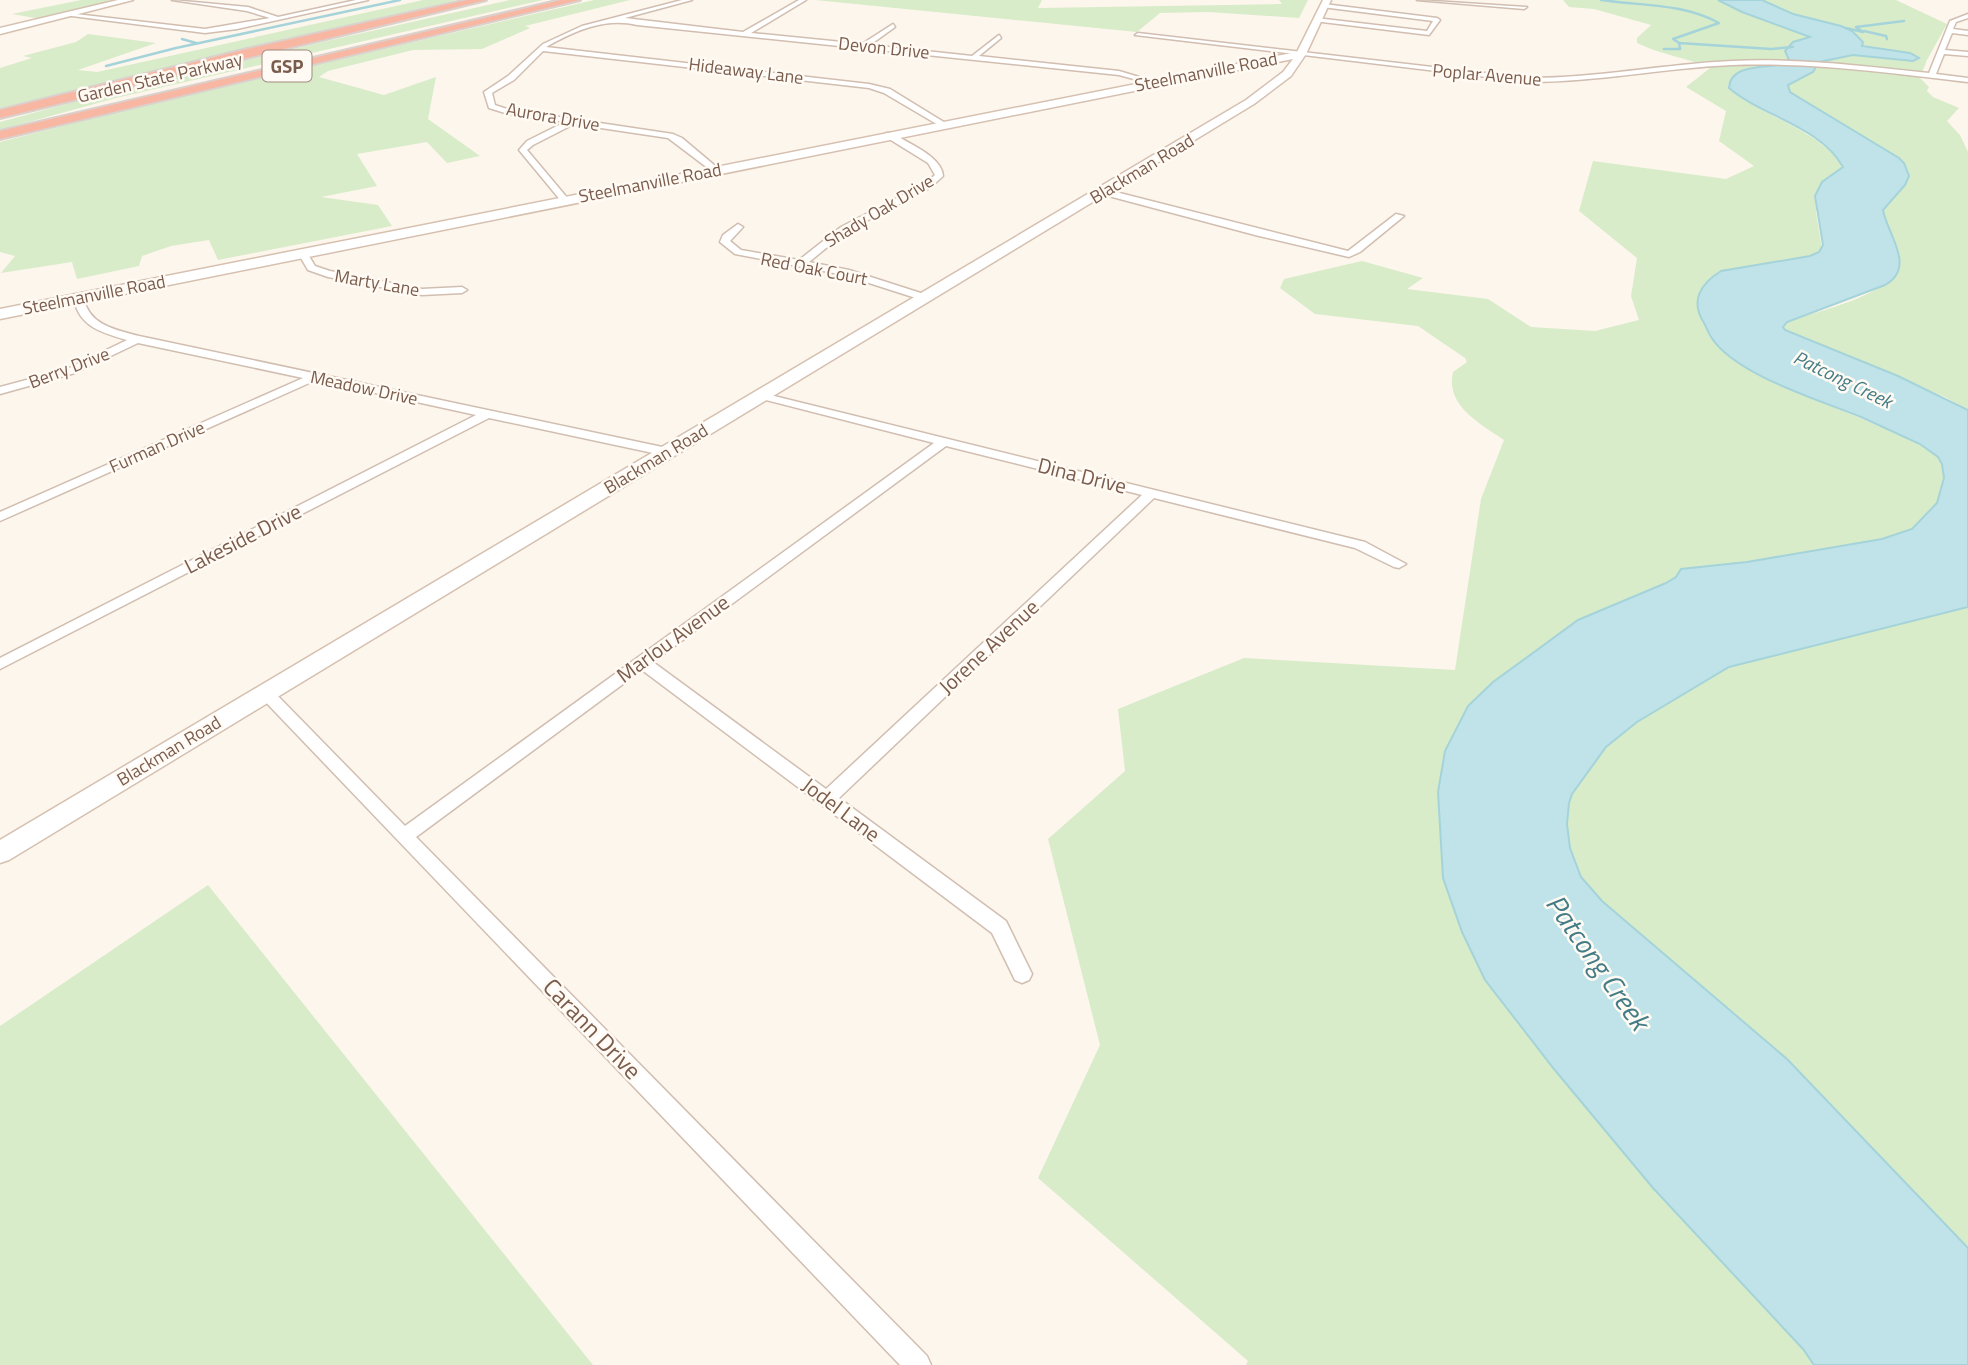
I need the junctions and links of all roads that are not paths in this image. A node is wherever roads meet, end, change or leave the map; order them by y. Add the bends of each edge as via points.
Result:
1 (129, 0) edge
2 (175, 0) edge
3 (365, 0) edge
4 (481, 0) edge
5 (575, 0) edge
6 (689, 0) edge
7 (1420, 0) edge
8 (802, 1) edge
9 (1326, 3) edge
10 (1524, 7) dead end
11 (68, 15) junction
12 (1968, 16) edge
13 (616, 18) junction
14 (278, 19) junction
15 (1317, 20) junction
16 (893, 26) dead end
17 (0, 31) edge
18 (1950, 31) junction
19 (1968, 33) edge
20 (744, 34) junction
21 (1138, 35) dead end
22 (999, 37) dead end
23 (864, 46) junction
24 (539, 49) junction
25 (1943, 52) junction
26 (1301, 54) junction
27 (1968, 54) edge
28 (974, 57) junction
29 (1932, 76) junction
30 (1968, 80) edge
31 (1152, 82) junction
32 (0, 114) edge
33 (572, 122) junction
34 (943, 124) junction
35 (0, 135) edge
36 (889, 135) junction
37 (716, 170) junction
38 (1104, 192) junction
39 (565, 200) junction
40 (1399, 216) dead end
41 (738, 227) dead end
42 (303, 253) junction
43 (801, 264) junction
44 (462, 290) dead end
45 (926, 298) junction
46 (79, 299) junction
47 (0, 314) edge
48 (137, 339) junction
49 (314, 377) junction
50 (0, 391) edge
51 (762, 396) junction
52 (485, 415) junction
53 (943, 442) junction
54 (667, 452) junction
55 (1151, 493) junction
56 (0, 517) edge
57 (1399, 564) dead end
58 (641, 662) junction
59 (0, 664) edge
60 (265, 693) junction
61 (827, 799) junction
62 (404, 836) junction
63 (0, 853) edge
64 (1022, 974) dead end
65 (918, 1365) edge

1 - 11 main road
2 - 14 street via 248,9
3 - 14 street
4 - 32 highway, Garden State Parkway / GSP
5 - 35 highway, Garden State Parkway / GSP
6 - 13 street, Aurora Drive
7 - 10 street
8 - 20 street
9 - 15 main road, Blackman Road
9 - 15 street via 1437,20 1429,33
11 - 14 street via 194,31
11 - 17 main road
12 - 18 street via 1954,20
13 - 20 street, Devon Drive
13 - 24 street, Aurora Drive via 584,27
15 - 26 main road, Blackman Road
16 - 23 street
18 - 19 street
18 - 25 street
20 - 23 street, Devon Drive
21 - 26 street, Poplar Avenue
22 - 28 street
23 - 28 street, Devon Drive
24 - 33 street, Aurora Drive via 511,78 488,92 492,106
24 - 34 street, Hideaway Lane via 869,86 887,91
25 - 27 street
25 - 29 street
26 - 29 street, Poplar Avenue via 1544,80 1759,62
26 - 31 main road, Steelmanville Road
26 - 38 main road, Blackman Road via 1273,88
28 - 31 street, Devon Drive via 1119,73
29 - 30 street, Poplar Avenue
31 - 34 main road, Steelmanville Road
33 - 37 street, Aurora Drive via 674,138
33 - 39 street via 523,150
34 - 36 main road, Steelmanville Road
36 - 37 main road, Steelmanville Road
36 - 43 street, Shady Oak Drive via 931,161 939,176 844,229
37 - 39 main road, Steelmanville Road
38 - 40 street via 1349,254
38 - 45 main road, Blackman Road
39 - 42 main road, Steelmanville Road
41 - 43 street, Red Oak Court via 725,239 733,250
42 - 44 street, Marty Lane via 311,268 328,274 422,292
42 - 46 main road, Steelmanville Road
43 - 45 street, Red Oak Court via 846,272
45 - 51 main road, Blackman Road
46 - 47 main road, Steelmanville Road
46 - 48 street, Meadow Drive via 83,317 93,324
48 - 49 street, Meadow Drive
48 - 50 street, Berry Drive via 71,371
49 - 52 street, Meadow Drive
49 - 56 street, Furman Drive
51 - 53 street, Dina Drive
51 - 54 main road, Blackman Road
52 - 54 street, Meadow Drive
52 - 59 street, Lakeside Drive
53 - 55 street, Dina Drive
53 - 58 street, Marlou Avenue
54 - 60 main road, Blackman Road
55 - 57 street, Dina Drive via 1360,545
55 - 61 street, Jorene Avenue
58 - 61 street, Jodel Lane
58 - 62 street, Marlou Avenue
60 - 62 street, Carann Drive
60 - 63 main road, Blackman Road
61 - 64 street, Jodel Lane via 999,927
62 - 65 street, Carann Drive

